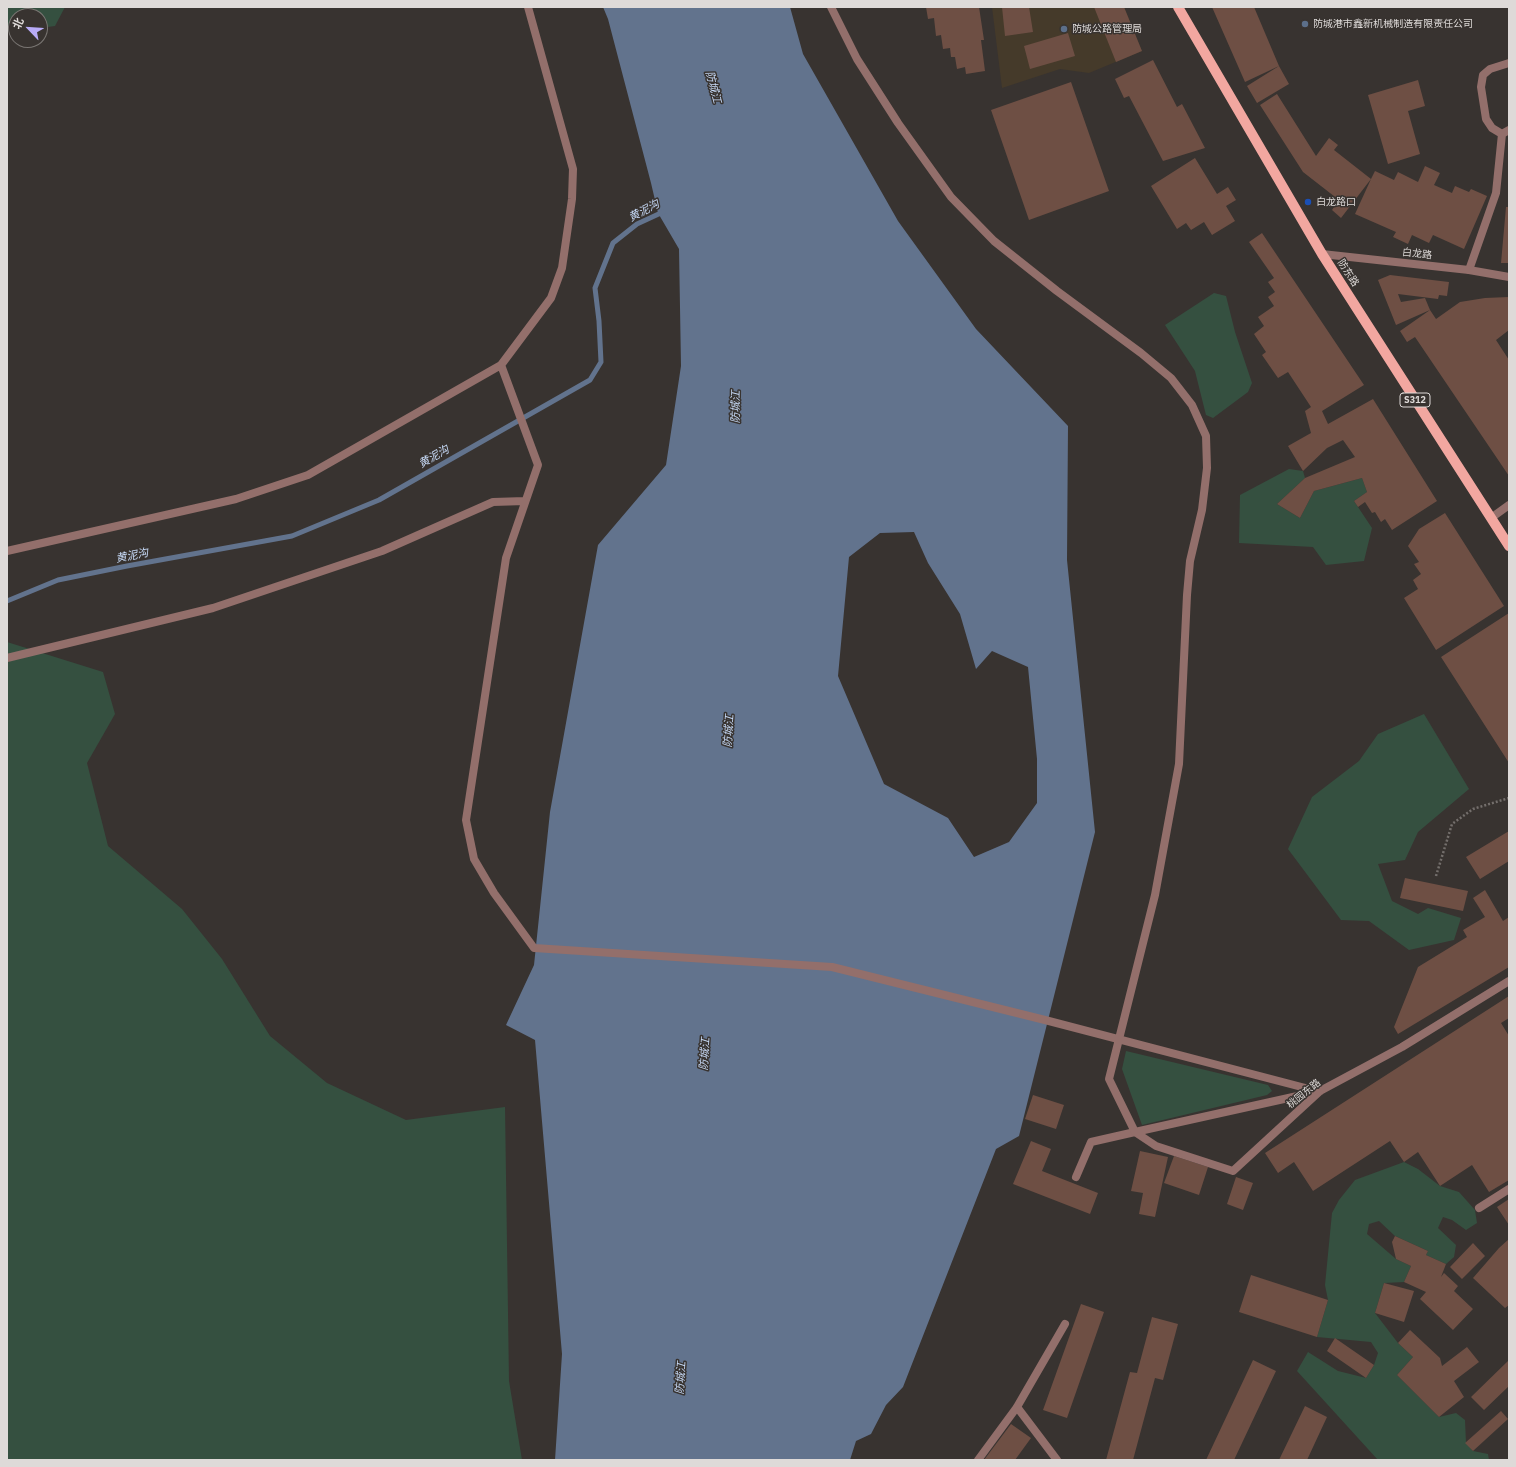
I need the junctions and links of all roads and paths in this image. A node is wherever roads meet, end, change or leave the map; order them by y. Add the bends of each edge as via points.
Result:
1 (528, 7) edge
2 (831, 7) edge
3 (1178, 7) edge
4 (1509, 63) edge
5 (1505, 132) edge
6 (1322, 254) junction
7 (1469, 270) junction
8 (1509, 277) edge
9 (501, 365) junction
10 (525, 501) junction
11 (1509, 505) edge
12 (1491, 518) junction
13 (1509, 546) edge
14 (7, 551) edge
15 (7, 658) edge
16 (1509, 798) edge
17 (1436, 876) dead end
18 (1509, 981) edge
19 (1320, 1091) junction
20 (1135, 1132) junction
21 (1076, 1177) dead end
22 (1509, 1189) edge
23 (1479, 1208) dead end
24 (1065, 1324) dead end
25 (1017, 1407) junction
26 (978, 1460) edge
27 (1057, 1460) edge

1 - 9 street via 573,168 572,199 562,268 551,298
2 - 20 street via 857,59 898,123 951,197 994,241 1171,378 1192,405 1206,436 1207,468 1202,510 1190,561 1187,595 1179,764 1155,895 1110,1079
3 - 6 main road, 防东路 / S312
4 - 5 street via 1490,69 1483,75 1481,86 1486,119 1492,128
5 - 7 street via 1496,193
6 - 7 street, 白龙路
6 - 12 main road, 防东路 / S312
7 - 8 street, 白龙路
9 - 10 street via 538,465
9 - 14 street via 308,475 236,499
10 - 15 street via 493,502 382,551 213,608
10 - 19 street via 506,558 466,820 474,859 494,893 534,948 832,967
11 - 12 street
12 - 13 main road, 防东路 / S312
16 - 17 path via 1473,809 1452,824
18 - 19 street, 桃园东路 via 1402,1047
19 - 20 street
19 - 20 street, 桃园东路 via 1233,1171 1156,1146
20 - 21 street via 1091,1142
22 - 23 street
24 - 25 street
25 - 26 street
25 - 27 street

